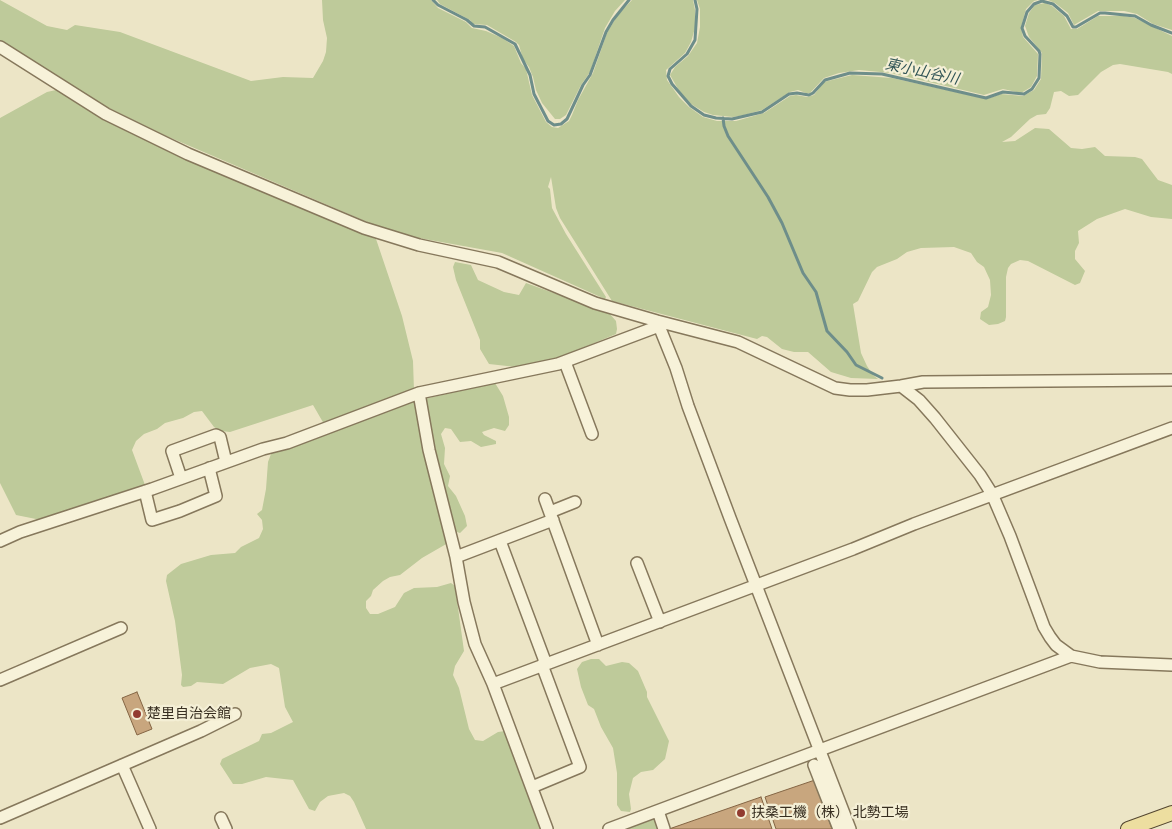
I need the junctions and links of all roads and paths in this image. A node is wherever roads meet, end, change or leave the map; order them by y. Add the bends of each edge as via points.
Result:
1 (0, 47) edge
2 (658, 324) junction
3 (565, 362) junction
4 (1172, 380) edge
5 (901, 386) junction
6 (419, 393) junction
7 (1172, 428) edge
8 (592, 434) dead end
9 (226, 462) junction
10 (209, 468) junction
11 (181, 478) junction
12 (144, 491) junction
13 (992, 494) junction
14 (546, 499) dead end
15 (575, 502) dead end
16 (551, 516) junction
17 (0, 541) edge
18 (500, 541) junction
19 (456, 556) junction
20 (637, 563) dead end
21 (757, 586) junction
22 (660, 622) junction
23 (121, 628) dead end
24 (598, 646) junction
25 (1071, 656) junction
26 (544, 665) junction
27 (1172, 665) edge
28 (0, 680) edge
29 (493, 684) junction
30 (235, 714) dead end
31 (820, 750) junction
32 (122, 764) junction
33 (814, 765) dead end
34 (532, 787) junction
35 (658, 811) junction
36 (1172, 813) edge
37 (0, 818) edge
38 (150, 829) edge
39 (547, 829) edge
40 (609, 829) edge
41 (664, 829) edge
42 (839, 829) edge
43 (850, 829) edge
44 (1128, 829) edge

1 - 2 street via 106,114 188,154 355,224 419,245 498,262 595,303
2 - 3 street
2 - 5 street via 738,342 835,388
2 - 21 street
3 - 6 street
3 - 8 street
4 - 5 street via 923,382
5 - 13 street via 920,400 955,441
6 - 9 street via 287,443
6 - 19 street via 429,450
7 - 13 street
9 - 10 street
9 - 11 street via 220,437 216,435 172,451
10 - 11 street
10 - 12 street via 216,496 180,511 152,520
11 - 12 street
12 - 17 street
13 - 21 street
13 - 25 street via 1050,637
14 - 16 street
15 - 16 street
16 - 18 street
16 - 24 street
18 - 19 street
18 - 26 street
19 - 29 street via 476,644
20 - 22 street
21 - 22 street
21 - 31 street
22 - 24 street
23 - 28 street
24 - 26 street
25 - 27 street via 1100,662
25 - 31 street
26 - 29 street
26 - 34 street via 580,767
29 - 34 street
30 - 32 street
31 - 35 street
31 - 43 street
32 - 37 street
32 - 38 street
33 - 42 street
34 - 39 street
35 - 40 street
35 - 41 street
36 - 44 main road

